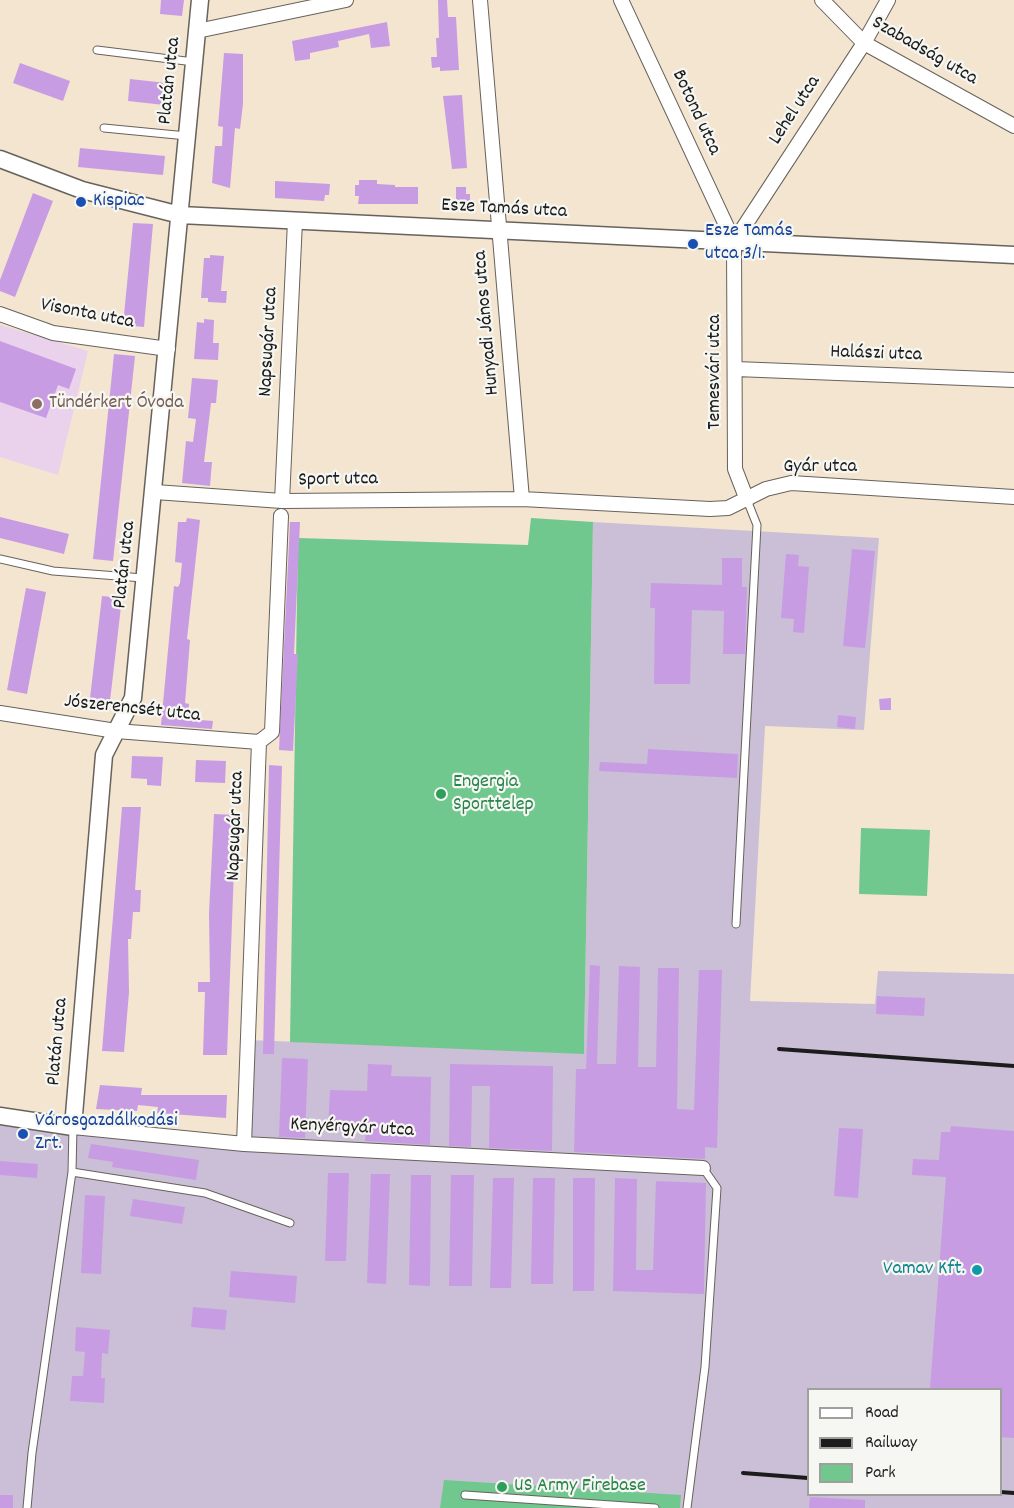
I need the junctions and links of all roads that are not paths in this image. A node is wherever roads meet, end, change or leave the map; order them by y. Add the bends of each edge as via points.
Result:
1 (200, 0) edge
2 (346, 0) edge
3 (480, 0) edge
4 (621, 0) edge
5 (822, 0) edge
6 (888, 0) edge
7 (198, 31) junction
8 (864, 43) junction
9 (97, 50) dead end
10 (194, 62) junction
11 (1014, 126) edge
12 (104, 128) dead end
13 (187, 136) junction
14 (0, 159) edge
15 (180, 215) junction
16 (295, 221) junction
17 (500, 231) junction
18 (734, 242) junction
19 (1014, 255) edge
20 (0, 314) edge
21 (168, 350) junction
22 (736, 369) junction
23 (1014, 380) edge
24 (155, 492) junction
25 (1014, 497) edge
26 (522, 499) junction
27 (747, 500) junction
28 (282, 501) junction
29 (281, 516) dead end
30 (0, 560) edge
31 (146, 579) junction
32 (0, 713) edge
33 (116, 731) junction
34 (259, 742) junction
35 (736, 924) dead end
36 (0, 1116) edge
37 (73, 1127) junction
38 (244, 1144) junction
39 (703, 1168) joint
40 (72, 1172) junction
41 (290, 1223) dead end
42 (465, 1495) dead end
43 (27, 1508) edge
44 (656, 1508) edge
45 (687, 1508) edge

1 - 7 street, Platán utca
2 - 7 street
3 - 17 street, Hunyadi János utca
4 - 18 street, Botond utca
5 - 8 street, Szabadság utca
6 - 8 street, Lehel utca
7 - 10 street, Platán utca
8 - 11 street, Szabadság utca
8 - 18 street, Lehel utca
9 - 10 lane
10 - 13 street, Platán utca
12 - 13 lane
13 - 15 street, Platán utca
14 - 15 street, Esze Tamás utca via 82,190
15 - 16 street, Esze Tamás utca
15 - 21 street, Platán utca
16 - 17 street, Esze Tamás utca
16 - 28 street, Napsugár utca
17 - 18 street, Esze Tamás utca
17 - 26 street, Hunyadi János utca
18 - 19 street, Esze Tamás utca
18 - 22 street, Temesvári utca
20 - 21 street, Visonta utca via 53,333
21 - 24 street, Platán utca
22 - 23 street, Halászi utca
22 - 27 street, Temesvári utca via 735,469
24 - 28 street, Sport utca
24 - 31 street, Platán utca
25 - 27 street, Gyár utca via 791,483 766,489
26 - 27 street, Gyár utca via 710,509 728,508
26 - 28 street, Sport utca
27 - 35 lane via 757,525
29 - 34 street, Napsugár utca via 272,732
30 - 31 lane via 54,571
31 - 33 street, Platán utca via 133,698
32 - 33 street, Jószerencsét utca
33 - 34 street, Jószerencsét utca
33 - 37 street, Platán utca via 104,755
34 - 38 street, Napsugár utca
36 - 37 street, Kenyérgyár utca
37 - 38 street, Kenyérgyár utca
37 - 40 lane
38 - 39 street, Kenyérgyár utca
39 - 45 lane via 717,1188 705,1367
40 - 41 lane via 205,1193
40 - 43 lane
42 - 44 lane

